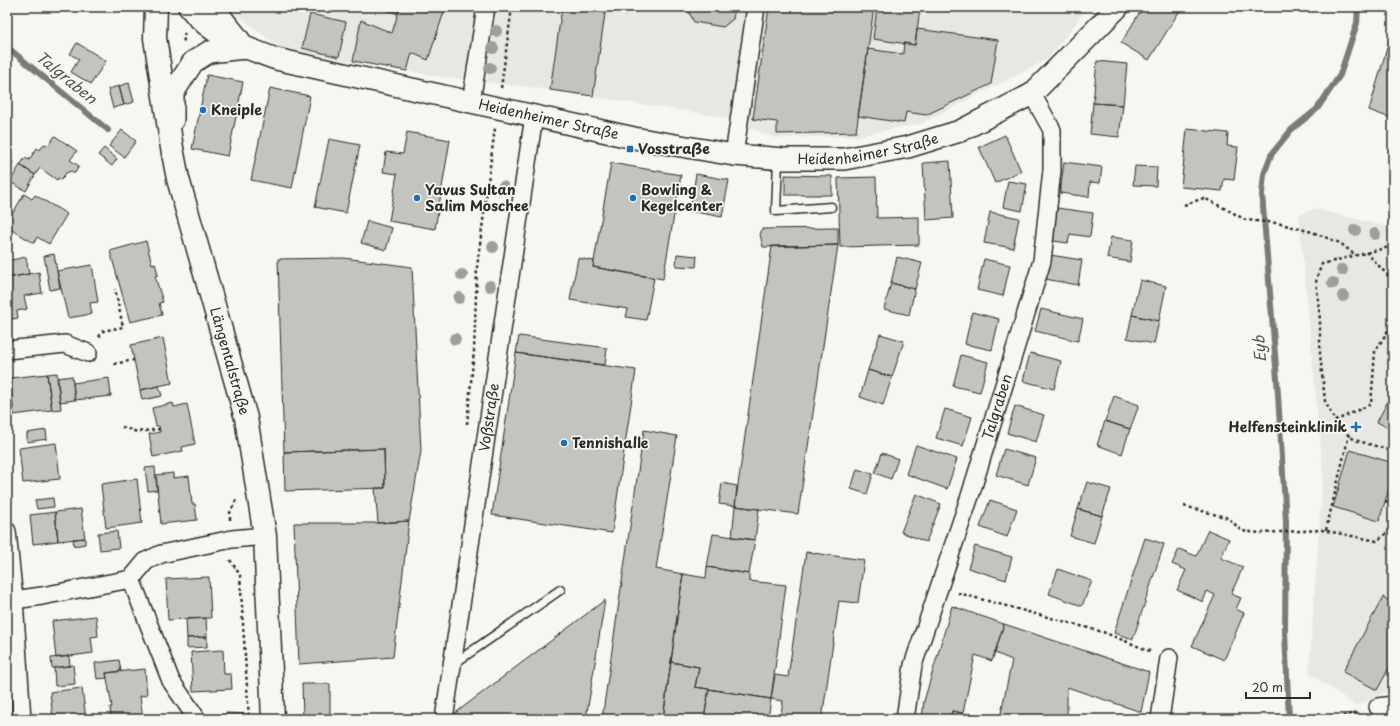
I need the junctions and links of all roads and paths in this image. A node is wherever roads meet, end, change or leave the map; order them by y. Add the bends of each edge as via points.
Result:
1 (156, 7) edge
2 (189, 7) edge
3 (214, 7) edge
4 (486, 7) edge
5 (512, 7) edge
6 (756, 7) edge
7 (1118, 7) edge
8 (244, 48) junction
9 (1032, 94) junction
10 (471, 102) junction
11 (498, 107) junction
12 (534, 116) junction
13 (172, 148) junction
14 (734, 155) junction
15 (778, 159) junction
16 (1184, 205) dead end
17 (831, 207) dead end
18 (1393, 246) edge
19 (1366, 252) junction
20 (1354, 254) junction
21 (1393, 281) edge
22 (115, 289) dead end
23 (1393, 322) edge
24 (7, 350) edge
25 (88, 353) joint
26 (134, 360) dead end
27 (114, 364) dead end
28 (1334, 421) junction
29 (122, 427) dead end
30 (160, 429) dead end
31 (466, 432) dead end
32 (1349, 436) junction
33 (1393, 454) edge
34 (235, 494) dead end
35 (1385, 501) dead end
36 (1393, 503) edge
37 (1184, 506) dead end
38 (1393, 528) edge
39 (1324, 530) junction
40 (7, 531) edge
41 (265, 536) junction
42 (232, 539) junction
43 (131, 579) junction
44 (939, 588) junction
45 (560, 590) dead end
46 (14, 600) junction
47 (1133, 644) dead end
48 (1169, 658) dead end
49 (452, 665) junction
50 (1386, 706) edge
51 (22, 719) edge
52 (197, 719) edge
53 (249, 719) edge
54 (273, 719) edge
55 (444, 719) edge
56 (905, 719) edge
57 (1160, 719) edge
58 (1331, 719) edge

1 - 13 main road, Längentalstraße via 155,38
2 - 8 street, Heidenheimer Straße via 207,26
3 - 8 main road
4 - 10 street
5 - 11 path
6 - 14 street
7 - 9 street, Heidenheimer Straße
8 - 10 street, Heidenheimer Straße via 276,59
8 - 13 street via 209,52 193,62 174,93
9 - 15 street, Heidenheimer Straße via 960,131 908,147 844,159
9 - 44 street, Talgraben via 1052,130 1052,170 1042,261
10 - 11 street, Heidenheimer Straße
11 - 12 street, Heidenheimer Straße
11 - 31 path via 477,267 474,351
12 - 14 street, Heidenheimer Straße via 634,138
12 - 49 street, Voßstraße
13 - 41 main road, Längentalstraße via 178,179 246,418
14 - 15 street, Heidenheimer Straße
15 - 17 lane via 776,211
16 - 20 path via 1204,198 1246,220 1277,223 1312,232 1340,243
18 - 19 path
19 - 20 path
19 - 21 path
20 - 28 path via 1322,264 1316,279 1325,401
22 - 25 path via 122,327 103,332
23 - 28 path via 1375,352 1371,404
24 - 25 street via 65,344
26 - 27 path
28 - 32 path via 1338,428
29 - 30 path via 137,432
32 - 33 path via 1389,450
32 - 39 path
34 - 42 path via 237,502 230,513
35 - 36 path
37 - 39 path via 1228,518 1242,531 1260,533
38 - 39 path via 1377,541
40 - 46 street
41 - 42 street
41 - 54 main road, Längentalstraße
42 - 43 street via 161,554 146,561
42 - 53 path via 228,556 240,576
43 - 46 street
43 - 52 street via 171,681
44 - 47 path via 1103,632
44 - 56 street, Talgraben via 913,665
45 - 49 lane
46 - 51 street
48 - 57 street
49 - 55 street, Voßstraße
50 - 58 path

